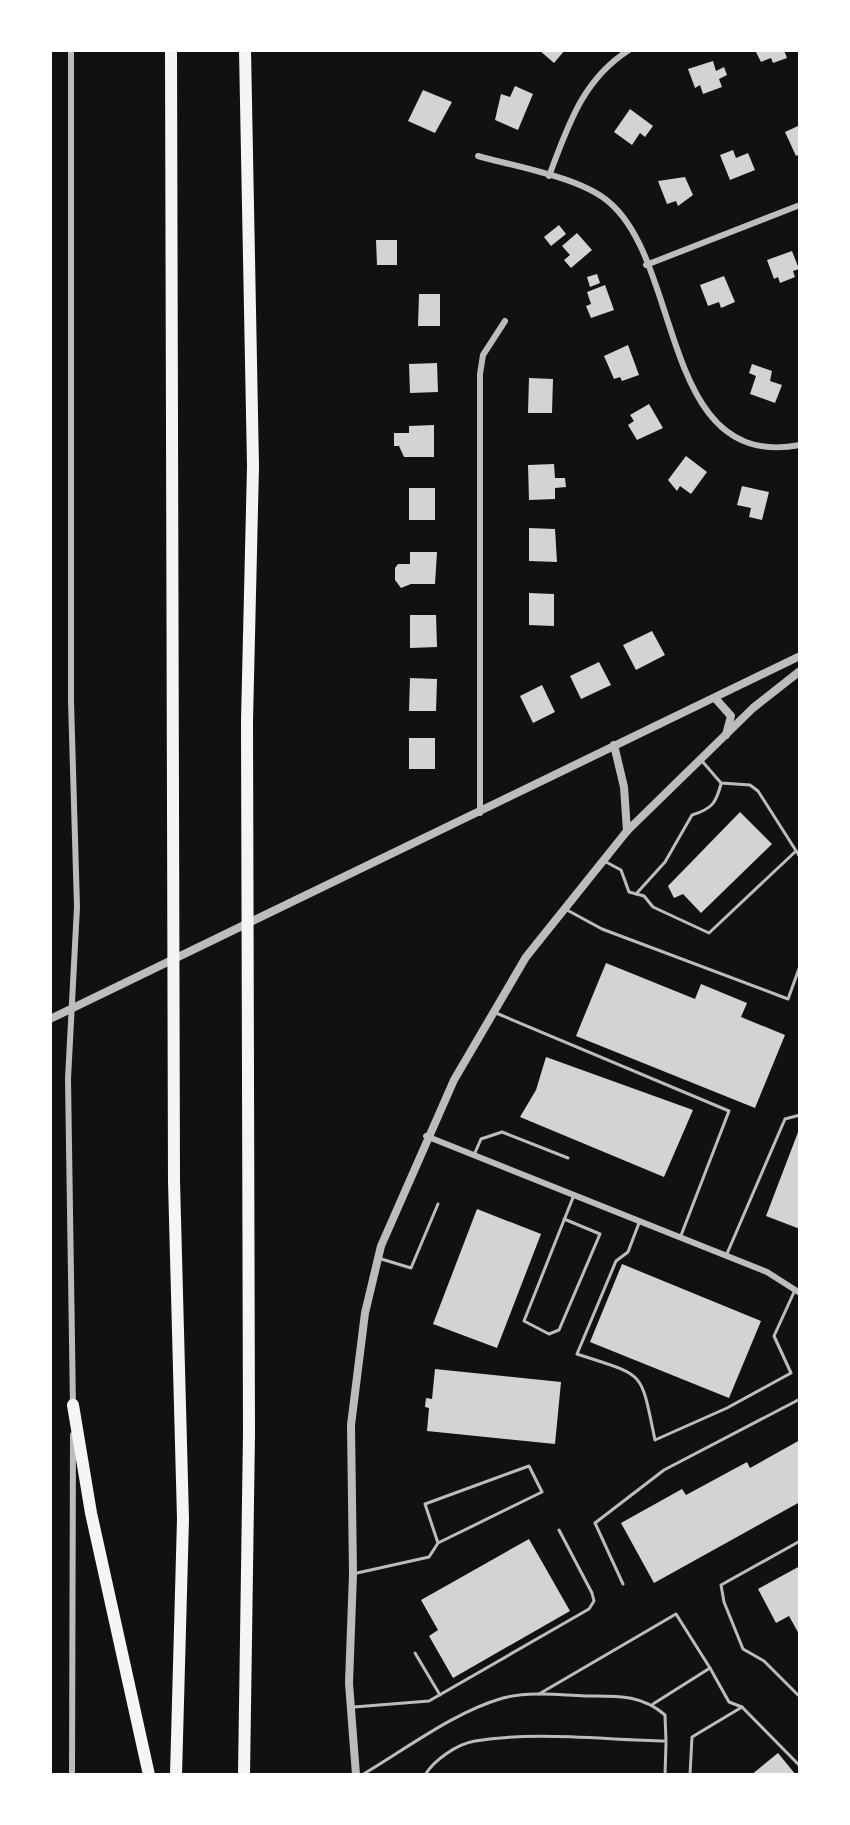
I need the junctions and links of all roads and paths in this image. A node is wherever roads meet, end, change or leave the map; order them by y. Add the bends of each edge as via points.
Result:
1 (71, 50) edge
2 (171, 50) edge
3 (245, 50) edge
4 (629, 50) edge
5 (478, 156) dead end
6 (549, 176) junction
7 (800, 205) edge
8 (646, 265) junction
9 (505, 321) dead end
10 (800, 445) edge
11 (800, 656) edge
12 (800, 671) edge
13 (715, 698) junction
14 (726, 736) junction
15 (614, 745) junction
16 (700, 759) junction
17 (721, 783) junction
18 (480, 813) junction
19 (627, 831) junction
20 (796, 851) junction
21 (800, 857) edge
22 (602, 861) junction
23 (636, 894) junction
24 (563, 908) junction
25 (800, 966) edge
26 (70, 1009) junction
27 (493, 1011) junction
28 (50, 1019) edge
29 (800, 1115) edge
30 (426, 1136) junction
31 (474, 1155) junction
32 (568, 1158) dead end
33 (574, 1195) junction
34 (438, 1204) dead end
35 (564, 1219) junction
36 (640, 1222) junction
37 (680, 1238) junction
38 (726, 1256) junction
39 (378, 1258) junction
40 (798, 1292) edge
41 (800, 1399) edge
42 (73, 1405) junction
43 (559, 1530) dead end
44 (800, 1541) edge
45 (438, 1543) junction
46 (353, 1574) junction
47 (623, 1584) dead end
48 (415, 1653) dead end
49 (710, 1668) junction
50 (539, 1694) junction
51 (440, 1695) junction
52 (798, 1695) edge
53 (653, 1704) junction
54 (351, 1707) junction
55 (742, 1707) junction
56 (666, 1741) junction
57 (800, 1766) edge
58 (72, 1775) edge
59 (149, 1775) edge
60 (176, 1775) edge
61 (244, 1775) edge
62 (356, 1775) edge
63 (362, 1775) edge
64 (425, 1775) edge
65 (665, 1775) edge
66 (690, 1775) edge

1 - 26 street via 71,701 77,907
2 - 60 highway via 174,1181 183,1519
3 - 61 highway via 253,466 246,736 249,1433
4 - 6 street via 599,74 577,103
5 - 6 street
6 - 8 street via 610,202 631,227
7 - 8 street
8 - 10 street via 715,425 743,441 782,448
9 - 18 street via 483,355 480,374
11 - 13 street
12 - 14 street
13 - 14 street via 731,716
13 - 15 street
14 - 16 street
15 - 18 street
15 - 19 street
16 - 17 lane
16 - 19 street
17 - 20 lane via 750,785 758,791
17 - 23 lane via 716,802 692,815 665,862
18 - 26 street
19 - 22 street
20 - 21 lane
20 - 23 lane via 709,933
22 - 23 lane via 621,870 629,892
22 - 24 street
24 - 25 lane via 602,929 788,999
24 - 27 street
26 - 28 street
26 - 42 street
27 - 30 street
27 - 37 lane via 729,1111
29 - 38 lane via 785,1119
30 - 31 street
30 - 39 street
31 - 32 lane via 481,1139 502,1132
31 - 33 street
33 - 35 lane
33 - 36 street
34 - 39 lane via 411,1268
35 - 35 lane via 524,1321 549,1334 559,1330 600,1234
36 - 37 street
36 - 40 lane via 628,1252 616,1261 577,1354 634,1374 644,1388 655,1440 791,1373 774,1336
37 - 38 street
38 - 40 street via 767,1272
39 - 46 street via 365,1313 351,1425
41 - 47 lane via 664,1470 595,1523
42 - 58 street
42 - 59 highway via 91,1513
43 - 51 lane via 594,1601 589,1609
44 - 52 lane via 721,1585 743,1649 764,1661
45 - 45 lane via 425,1504 529,1466 542,1492
45 - 46 lane via 429,1557
46 - 54 street
48 - 51 lane
49 - 50 lane via 676,1614
49 - 53 lane
49 - 55 lane via 729,1702
50 - 53 lane via 632,1697
50 - 63 lane via 503,1698 471,1712
51 - 54 lane via 429,1701
53 - 56 lane via 665,1715
54 - 62 street
55 - 57 lane
55 - 66 lane via 692,1737
56 - 64 lane via 473,1741 430,1766
56 - 65 lane

